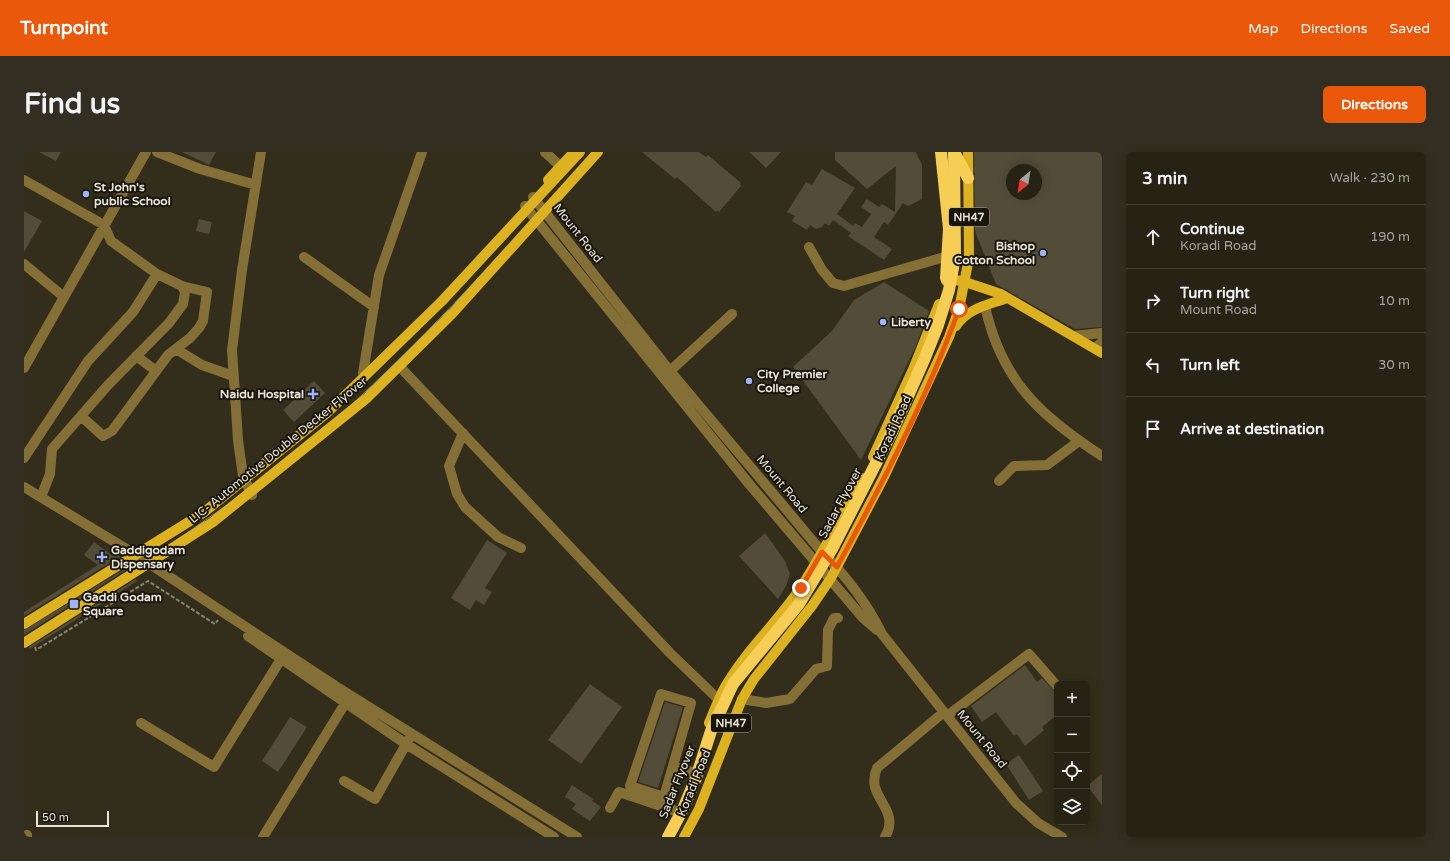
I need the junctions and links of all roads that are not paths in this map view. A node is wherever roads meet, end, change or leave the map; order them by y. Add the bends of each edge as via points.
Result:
1 (146, 152) edge
2 (157, 152) edge
3 (261, 152) edge
4 (422, 152) edge
5 (545, 152) edge
6 (574, 152) edge
7 (580, 152) edge
8 (598, 152) edge
9 (604, 152) edge
10 (941, 152) edge
11 (954, 152) edge
12 (961, 152) edge
13 (968, 152) edge
14 (560, 166) junction
15 (968, 178) junction
16 (24, 180) edge
17 (256, 185) junction
18 (533, 197) junction
19 (525, 206) junction
20 (547, 215) junction
21 (539, 224) junction
22 (104, 226) junction
23 (810, 247) dead end
24 (948, 256) junction
25 (304, 257) dead end
26 (24, 264) edge
27 (157, 274) junction
28 (946, 278) junction
29 (965, 282) junction
30 (182, 286) junction
31 (64, 297) junction
32 (1007, 298) junction
33 (985, 306) junction
34 (374, 307) junction
35 (732, 314) dead end
36 (1102, 333) edge
37 (1073, 336) junction
38 (949, 337) junction
39 (1100, 348) edge
40 (176, 349) junction
41 (136, 356) junction
42 (24, 368) edge
43 (402, 368) junction
44 (155, 370) junction
45 (670, 371) junction
46 (363, 373) junction
47 (233, 376) junction
48 (80, 416) junction
49 (463, 433) junction
50 (1079, 441) junction
51 (1102, 456) edge
52 (24, 458) edge
53 (243, 476) junction
54 (998, 481) dead end
55 (24, 486) edge
56 (252, 495) junction
57 (42, 497) junction
58 (521, 548) dead end
59 (128, 552) junction
60 (822, 552) junction
61 (816, 561) junction
62 (149, 567) junction
63 (837, 567) junction
64 (831, 578) junction
65 (838, 618) dead end
66 (24, 619) edge
67 (24, 624) edge
68 (882, 634) junction
69 (27, 644) edge
70 (281, 659) junction
71 (1054, 683) edge
72 (348, 699) junction
73 (742, 699) junction
74 (719, 700) junction
75 (945, 714) junction
76 (141, 723) dead end
77 (412, 734) junction
78 (406, 744) junction
79 (673, 766) junction
80 (692, 772) junction
81 (344, 781) dead end
82 (610, 808) dead end
83 (676, 811) junction
84 (24, 837) edge
85 (27, 837) edge
86 (263, 837) edge
87 (554, 837) edge
88 (577, 837) edge
89 (662, 837) edge
90 (668, 837) edge
91 (675, 837) edge
92 (684, 837) edge
93 (885, 837) edge
94 (1062, 837) edge

1 - 22 street
2 - 17 street
3 - 17 street
4 - 34 street via 379,275
5 - 14 street
6 - 14 main road
7 - 67 main road, LIC- Automotive Double Decker Flyover, bridge via 442,301 328,412 203,513
8 - 69 main road, LIC- Automotive Double Decker Flyover, bridge via 452,314 367,398 213,522
9 - 20 main road
10 - 24 highway, NH47 via 947,204
11 - 15 highway
11 - 90 highway, Sadar Flyover, bridge via 955,257 947,297 924,360 892,432 832,549 799,604 733,684 711,731 683,809
12 - 91 highway, Sadar Flyover via 961,258 956,288 936,350 886,457 821,580 806,604 740,686 732,700 689,809
13 - 15 main road, Koradi Road / NH47
14 - 18 main road
15 - 29 main road, Koradi Road / NH47 via 969,258
16 - 22 street
17 - 47 street via 232,350
18 - 19 main road
18 - 20 street, Mount Road
19 - 21 street
19 - 46 main road via 442,296
20 - 21 main road
20 - 45 street, Mount Road
21 - 43 main road via 460,311
21 - 61 street via 750,484
22 - 27 street via 111,241
22 - 31 street
23 - 24 street via 822,270 833,283 844,286
24 - 28 highway, NH47
25 - 34 street
26 - 31 street
27 - 30 street
27 - 52 street via 133,312 88,362
28 - 29 main road
28 - 60 main road, NH47 via 940,302 896,408
29 - 32 main road
29 - 38 main road, Koradi Road / NH47
30 - 40 street via 207,292 203,321
30 - 41 street via 185,292 182,304 169,323
31 - 42 street
32 - 33 main road
32 - 37 main road
33 - 38 main road via 977,307 961,318
33 - 50 street via 990,327 1004,362 1028,396 1053,421
34 - 46 street
35 - 45 street
36 - 37 street
37 - 39 main road
38 - 63 main road, Koradi Road / NH47 via 888,470
40 - 44 street
40 - 47 street via 202,365
41 - 44 street
41 - 48 street
43 - 49 street
43 - 56 main road via 337,429
44 - 48 street via 107,435 103,436
45 - 60 street, Mount Road
46 - 53 main road via 324,411
47 - 53 street
48 - 57 street via 52,449 50,474
49 - 58 street via 450,466 457,494 465,507 498,537
49 - 74 street via 670,653
50 - 51 street
50 - 54 street via 1047,465 1014,466
53 - 56 street
53 - 59 main road via 200,511
55 - 57 street
56 - 62 main road via 210,528
57 - 59 street
59 - 62 street
59 - 66 main road
60 - 61 main road, NH47
60 - 63 street, Mount Road
61 - 64 street
61 - 74 main road, NH47 via 801,588 740,665
62 - 69 main road
62 - 70 street
62 - 72 street
63 - 64 main road, Koradi Road / NH47
63 - 68 street, Mount Road via 870,610
64 - 68 street via 864,618
64 - 73 main road, Koradi Road / NH47 via 800,622 754,679
65 - 73 street via 834,618 828,630 827,666 816,669 790,699 766,703
68 - 75 street, Mount Road
70 - 72 street
70 - 76 street via 214,767
71 - 75 street via 1029,654
72 - 77 street
72 - 78 street
72 - 86 street
73 - 92 main road, Koradi Road / NH47 via 699,809
74 - 80 main road, NH47 via 707,726
75 - 93 street via 877,768 873,778 874,788 885,805 890,822
75 - 94 street, Mount Road via 1016,803 1038,823
77 - 78 street
77 - 88 street
78 - 81 street via 375,799
78 - 87 street
79 - 79 street via 691,703 661,694 630,786 664,797
79 - 80 street
80 - 83 main road, NH47
82 - 83 street via 619,792
83 - 89 main road, NH47
84 - 85 street

